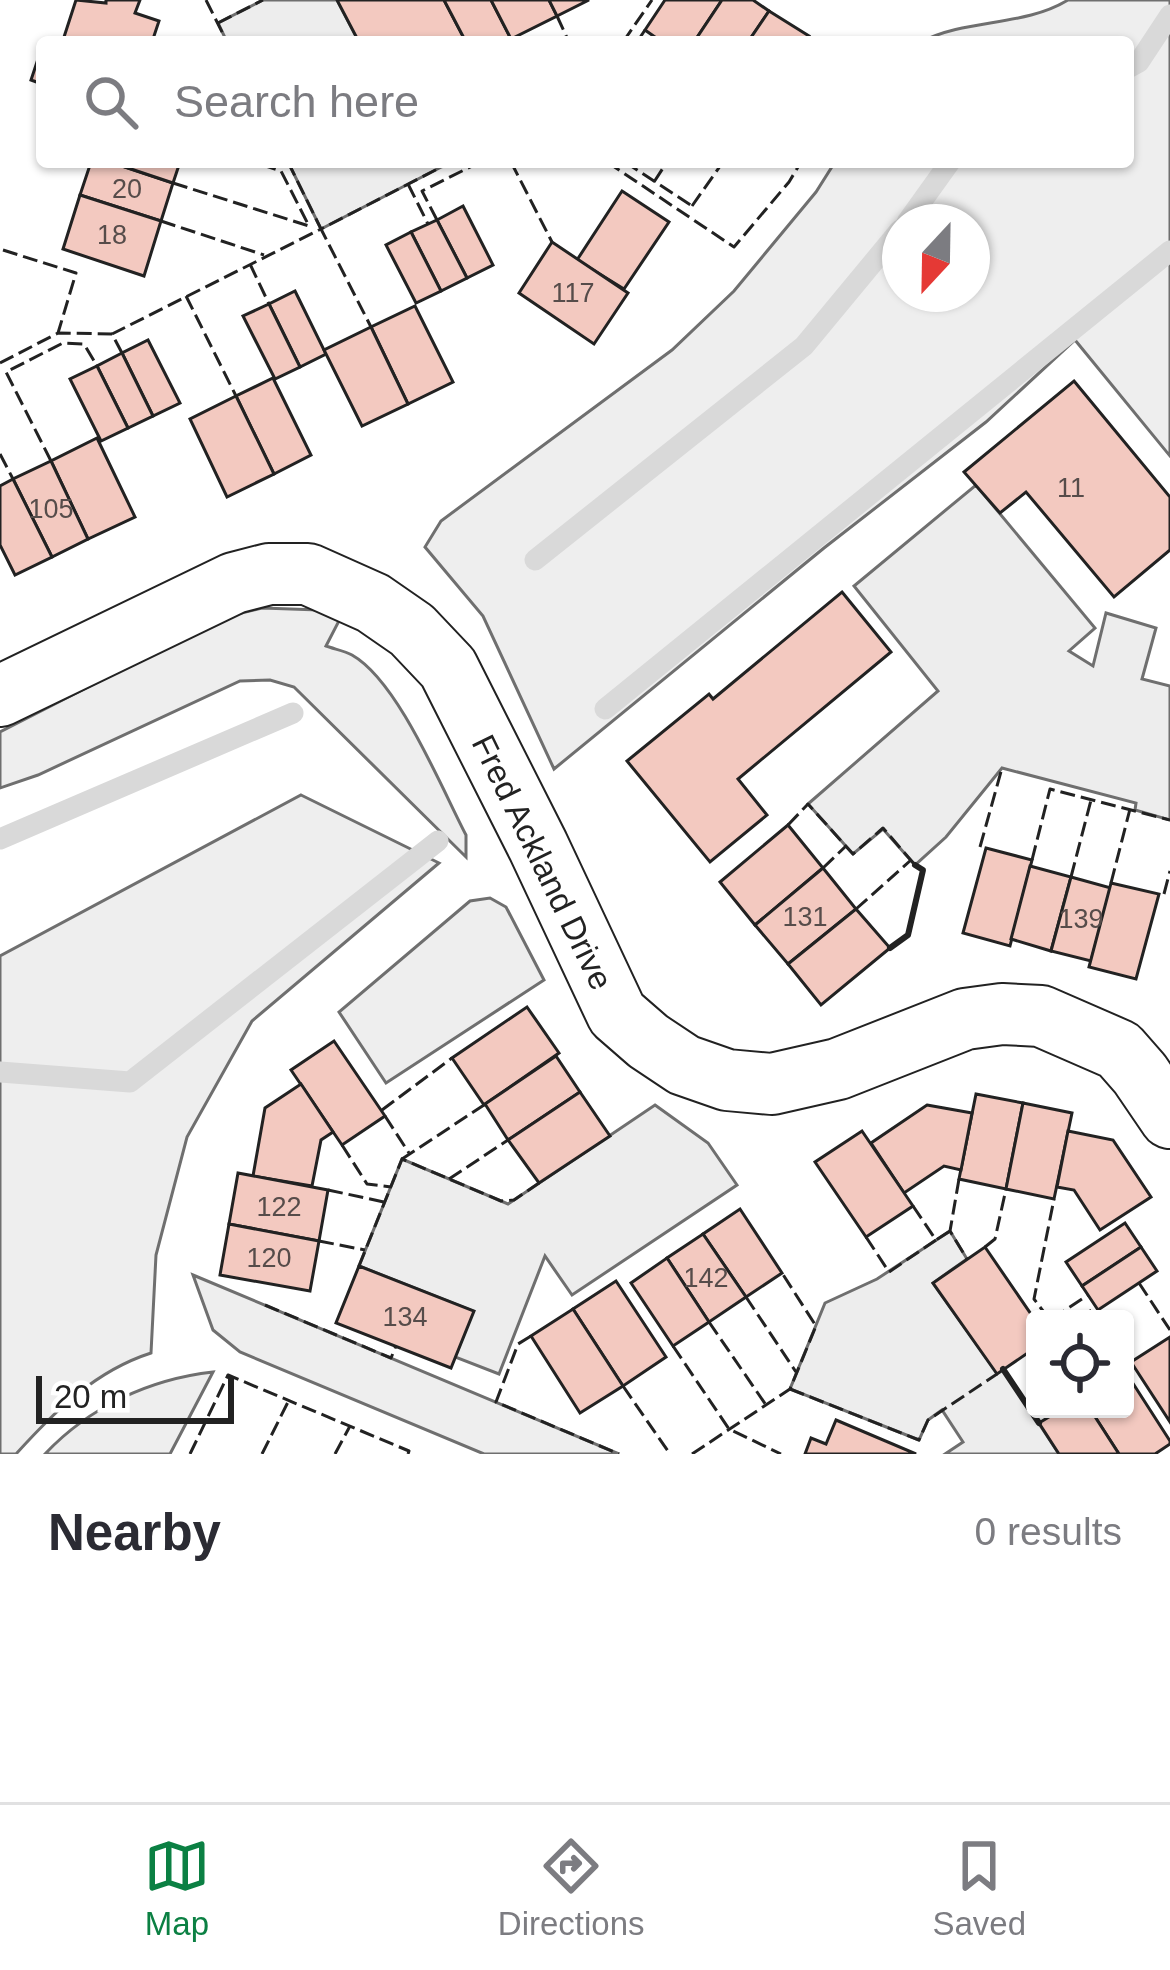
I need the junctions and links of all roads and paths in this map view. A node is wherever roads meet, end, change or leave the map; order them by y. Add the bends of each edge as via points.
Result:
1 (0, 696) edge
2 (1170, 1118) edge

1 - 2 street, Fred Ackland Drive via 234,583 308,574 373,603 448,668 617,1014 684,1065 772,1084 838,1069 965,1019 1041,1016 1119,1050

